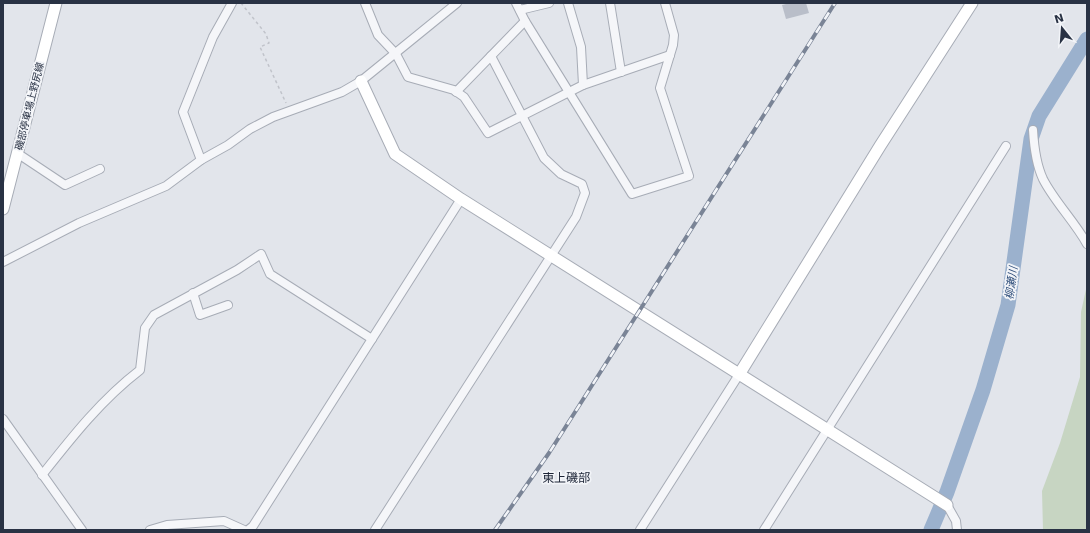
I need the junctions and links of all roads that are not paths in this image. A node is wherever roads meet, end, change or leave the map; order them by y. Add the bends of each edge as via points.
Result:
1 (56, 3) edge
2 (232, 3) edge
3 (366, 3) edge
4 (456, 3) edge
5 (549, 3) edge
6 (568, 3) edge
7 (610, 3) edge
8 (665, 3) edge
9 (972, 3) edge
10 (518, 6) edge
11 (525, 22) junction
12 (396, 54) junction
13 (670, 55) junction
14 (491, 56) junction
15 (621, 72) junction
16 (361, 81) junction
17 (583, 85) junction
18 (456, 92) junction
19 (568, 92) junction
20 (523, 115) junction
21 (1033, 130) dead end
22 (1006, 146) dead end
23 (17, 153) junction
24 (201, 160) junction
25 (100, 169) dead end
26 (461, 199) junction
27 (3, 209) edge
28 (1087, 244) edge
29 (551, 255) junction
30 (3, 262) edge
31 (193, 294) junction
32 (228, 305) dead end
33 (372, 339) junction
34 (740, 373) junction
35 (3, 420) edge
36 (827, 430) junction
37 (42, 475) junction
38 (947, 505) joint
39 (180, 527) edge
40 (82, 530) edge
41 (150, 530) edge
42 (244, 530) edge
43 (248, 530) edge
44 (375, 530) edge
45 (640, 530) edge
46 (764, 530) edge
47 (957, 530) edge

1 - 23 street, 磯部停車場上野尻線
2 - 24 street via 213,36 183,112
3 - 12 street via 378,35
4 - 12 street
5 - 10 street
6 - 17 street via 581,47
7 - 15 street
8 - 13 street via 674,35
9 - 34 street
10 - 11 street
11 - 14 street
11 - 19 street
12 - 16 street
12 - 18 street via 408,78
13 - 15 street
13 - 19 street via 660,88 689,176 632,194
14 - 18 street
14 - 20 street
15 - 17 street
16 - 24 street via 342,92 290,110 250,129
16 - 26 street via 395,154
17 - 19 street
18 - 20 street via 464,98 488,133
19 - 20 street
20 - 29 street via 544,158 561,174 582,184 585,194 576,216
21 - 28 street via 1034,151 1043,179
22 - 36 street
23 - 25 street via 65,185
23 - 27 street, 磯部停車場上野尻線
24 - 30 street via 166,186 79,223
26 - 29 street
26 - 33 street
29 - 34 street
29 - 44 street
31 - 32 street via 200,315
31 - 33 street via 261,254 270,274
31 - 37 street via 154,315 145,328 140,370 81,424
33 - 43 street via 253,526
34 - 36 street
34 - 45 street
35 - 37 street
36 - 38 street
36 - 46 street
37 - 40 street
38 - 47 street via 956,521
39 - 41 street via 167,525
39 - 42 street via 224,522

